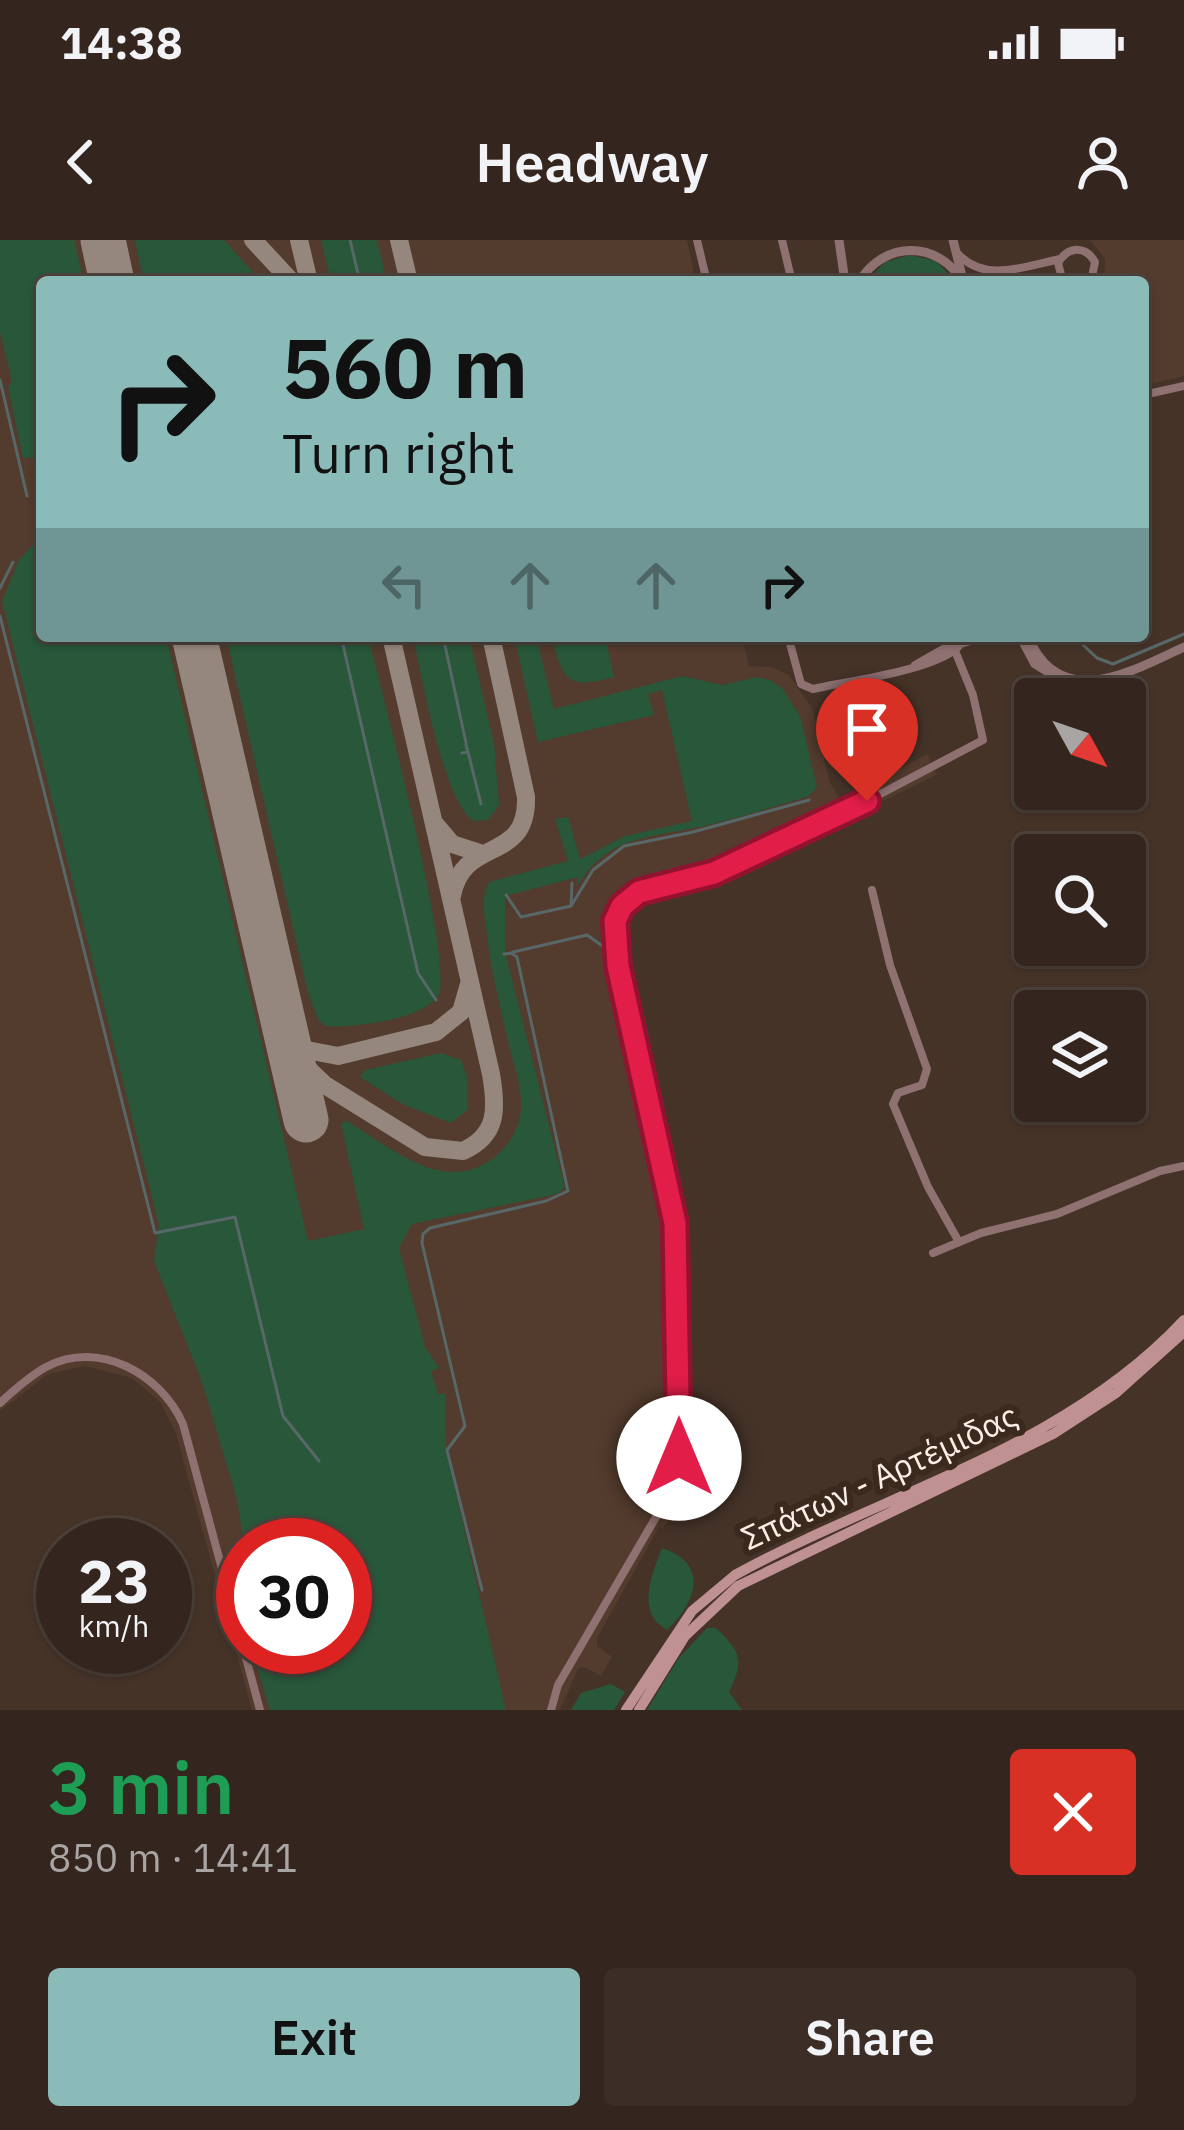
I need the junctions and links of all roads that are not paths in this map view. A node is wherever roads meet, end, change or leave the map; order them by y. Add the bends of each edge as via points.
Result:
1 (697, 240) edge
2 (782, 240) edge
3 (838, 240) edge
4 (953, 240) edge
5 (957, 254) junction
6 (1060, 259) junction
7 (1006, 270) junction
8 (705, 276) edge
9 (791, 276) edge
10 (844, 276) edge
11 (864, 276) edge
12 (957, 276) edge
13 (962, 276) edge
14 (997, 276) edge
15 (1060, 276) edge
16 (1094, 276) edge
17 (1184, 386) edge
18 (1149, 394) edge
19 (790, 642) edge
20 (1025, 642) edge
21 (953, 645) edge
22 (1184, 647) edge
23 (872, 890) dead end
24 (1184, 1166) edge
25 (959, 1242) junction
26 (933, 1253) dead end
27 (1184, 1320) edge
28 (1184, 1332) edge
29 (0, 1402) edge
30 (260, 1710) edge
31 (550, 1710) edge
32 (626, 1710) edge
33 (638, 1710) edge

1 - 8 street
2 - 9 street
3 - 10 street
4 - 5 street
5 - 7 street via 978,270
5 - 13 street
6 - 7 street
6 - 15 street
6 - 16 street via 1074,249 1089,253
7 - 14 street
11 - 12 street via 879,259 908,249 938,256
17 - 18 street
19 - 21 street via 809,689 914,666
20 - 22 street via 1044,671 1081,687 1108,685
21 - 31 street via 984,735 979,743 714,873 639,892 617,916 618,966 675,1223 678,1469
23 - 25 street via 927,1069 922,1084 898,1093 893,1104
24 - 25 street
25 - 26 street
27 - 32 main road, Σπάτων - Αρτέμιδας via 1111,1385 1048,1426 735,1575 692,1611
28 - 33 main road, Σπάτων - Αρτέμιδας via 1116,1393 1053,1434 738,1586 686,1636
29 - 30 street via 44,1368 78,1358 128,1366 163,1391 183,1424

